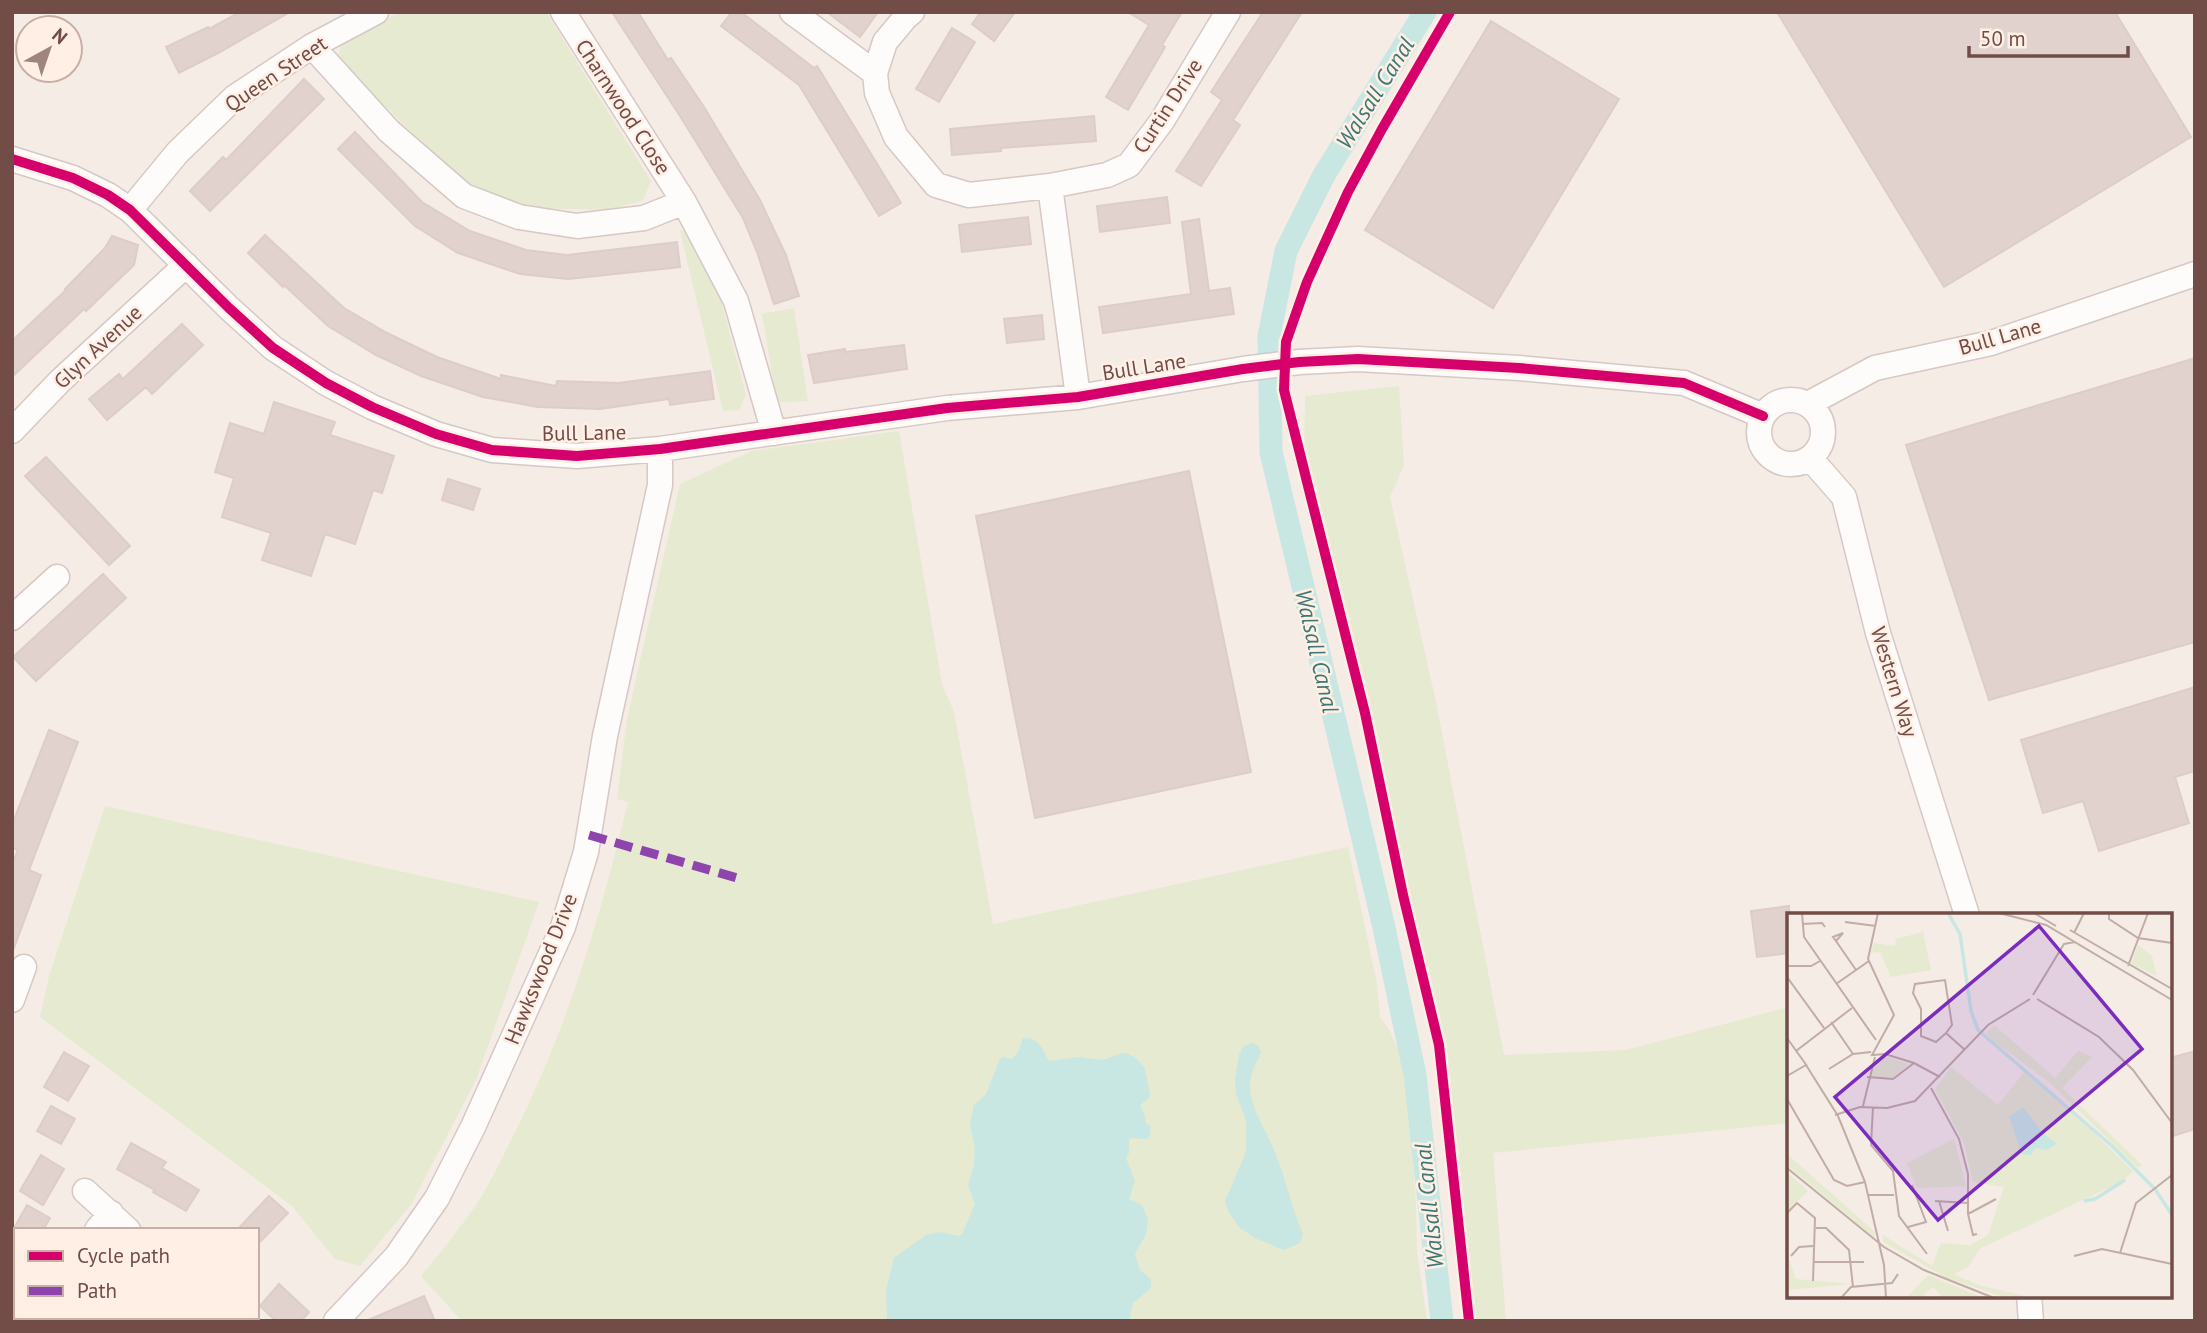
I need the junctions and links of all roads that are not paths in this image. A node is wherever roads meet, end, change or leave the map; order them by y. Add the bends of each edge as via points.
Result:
1 (376, 12) edge
2 (563, 12) edge
3 (792, 12) edge
4 (912, 12) edge
5 (1228, 12) edge
6 (312, 46) junction
7 (875, 73) junction
8 (12, 159) edge
9 (1050, 186) junction
10 (684, 202) junction
11 (130, 210) junction
12 (186, 265) junction
13 (2195, 274) edge
14 (1078, 397) junction
15 (1808, 404) junction
16 (1763, 416) junction
17 (12, 431) edge
18 (774, 433) junction
19 (660, 449) junction
20 (1810, 458) junction
21 (57, 577) dead end
22 (12, 618) edge
23 (1966, 913) edge
24 (24, 967) dead end
25 (12, 1000) edge
26 (85, 1191) dead end
27 (112, 1224) edge
28 (2029, 1298) edge
29 (336, 1321) edge
30 (2031, 1321) edge

1 - 6 street, Queen Street
2 - 10 street, Charnwood Close
3 - 7 street
4 - 7 street via 886,42
5 - 9 street, Curtin Drive via 1162,121 1129,165 1107,175
6 - 10 street via 389,131 464,197 519,217 578,226 644,218
6 - 11 street, Queen Street via 235,97 178,152
7 - 9 street, Curtin Drive via 877,93 896,137 936,185 969,195
8 - 11 street, Bull Lane via 73,178
9 - 14 street
10 - 18 street, Charnwood Close via 736,301
11 - 12 street, Bull Lane
12 - 17 street, Glyn Avenue
12 - 19 street, Bull Lane via 273,348 350,397 436,434 492,450 526,453 578,456
13 - 15 street, Bull Lane via 1991,343 1875,368
14 - 16 street, Bull Lane via 1242,369 1358,359 1685,383
14 - 18 street, Bull Lane via 947,408
15 - 16 street, Bull Lane via 1778,402
15 - 20 street via 1822,420 1824,430 1818,450
16 - 20 street via 1760,437 1770,456 1790,464
18 - 19 street, Bull Lane
19 - 29 street, Hawkswood Drive via 660,485 605,736 586,852 563,927 437,1198 396,1257
20 - 23 street, Western Way via 1844,497 1878,633
21 - 22 street
24 - 25 street
26 - 27 street
28 - 30 street

